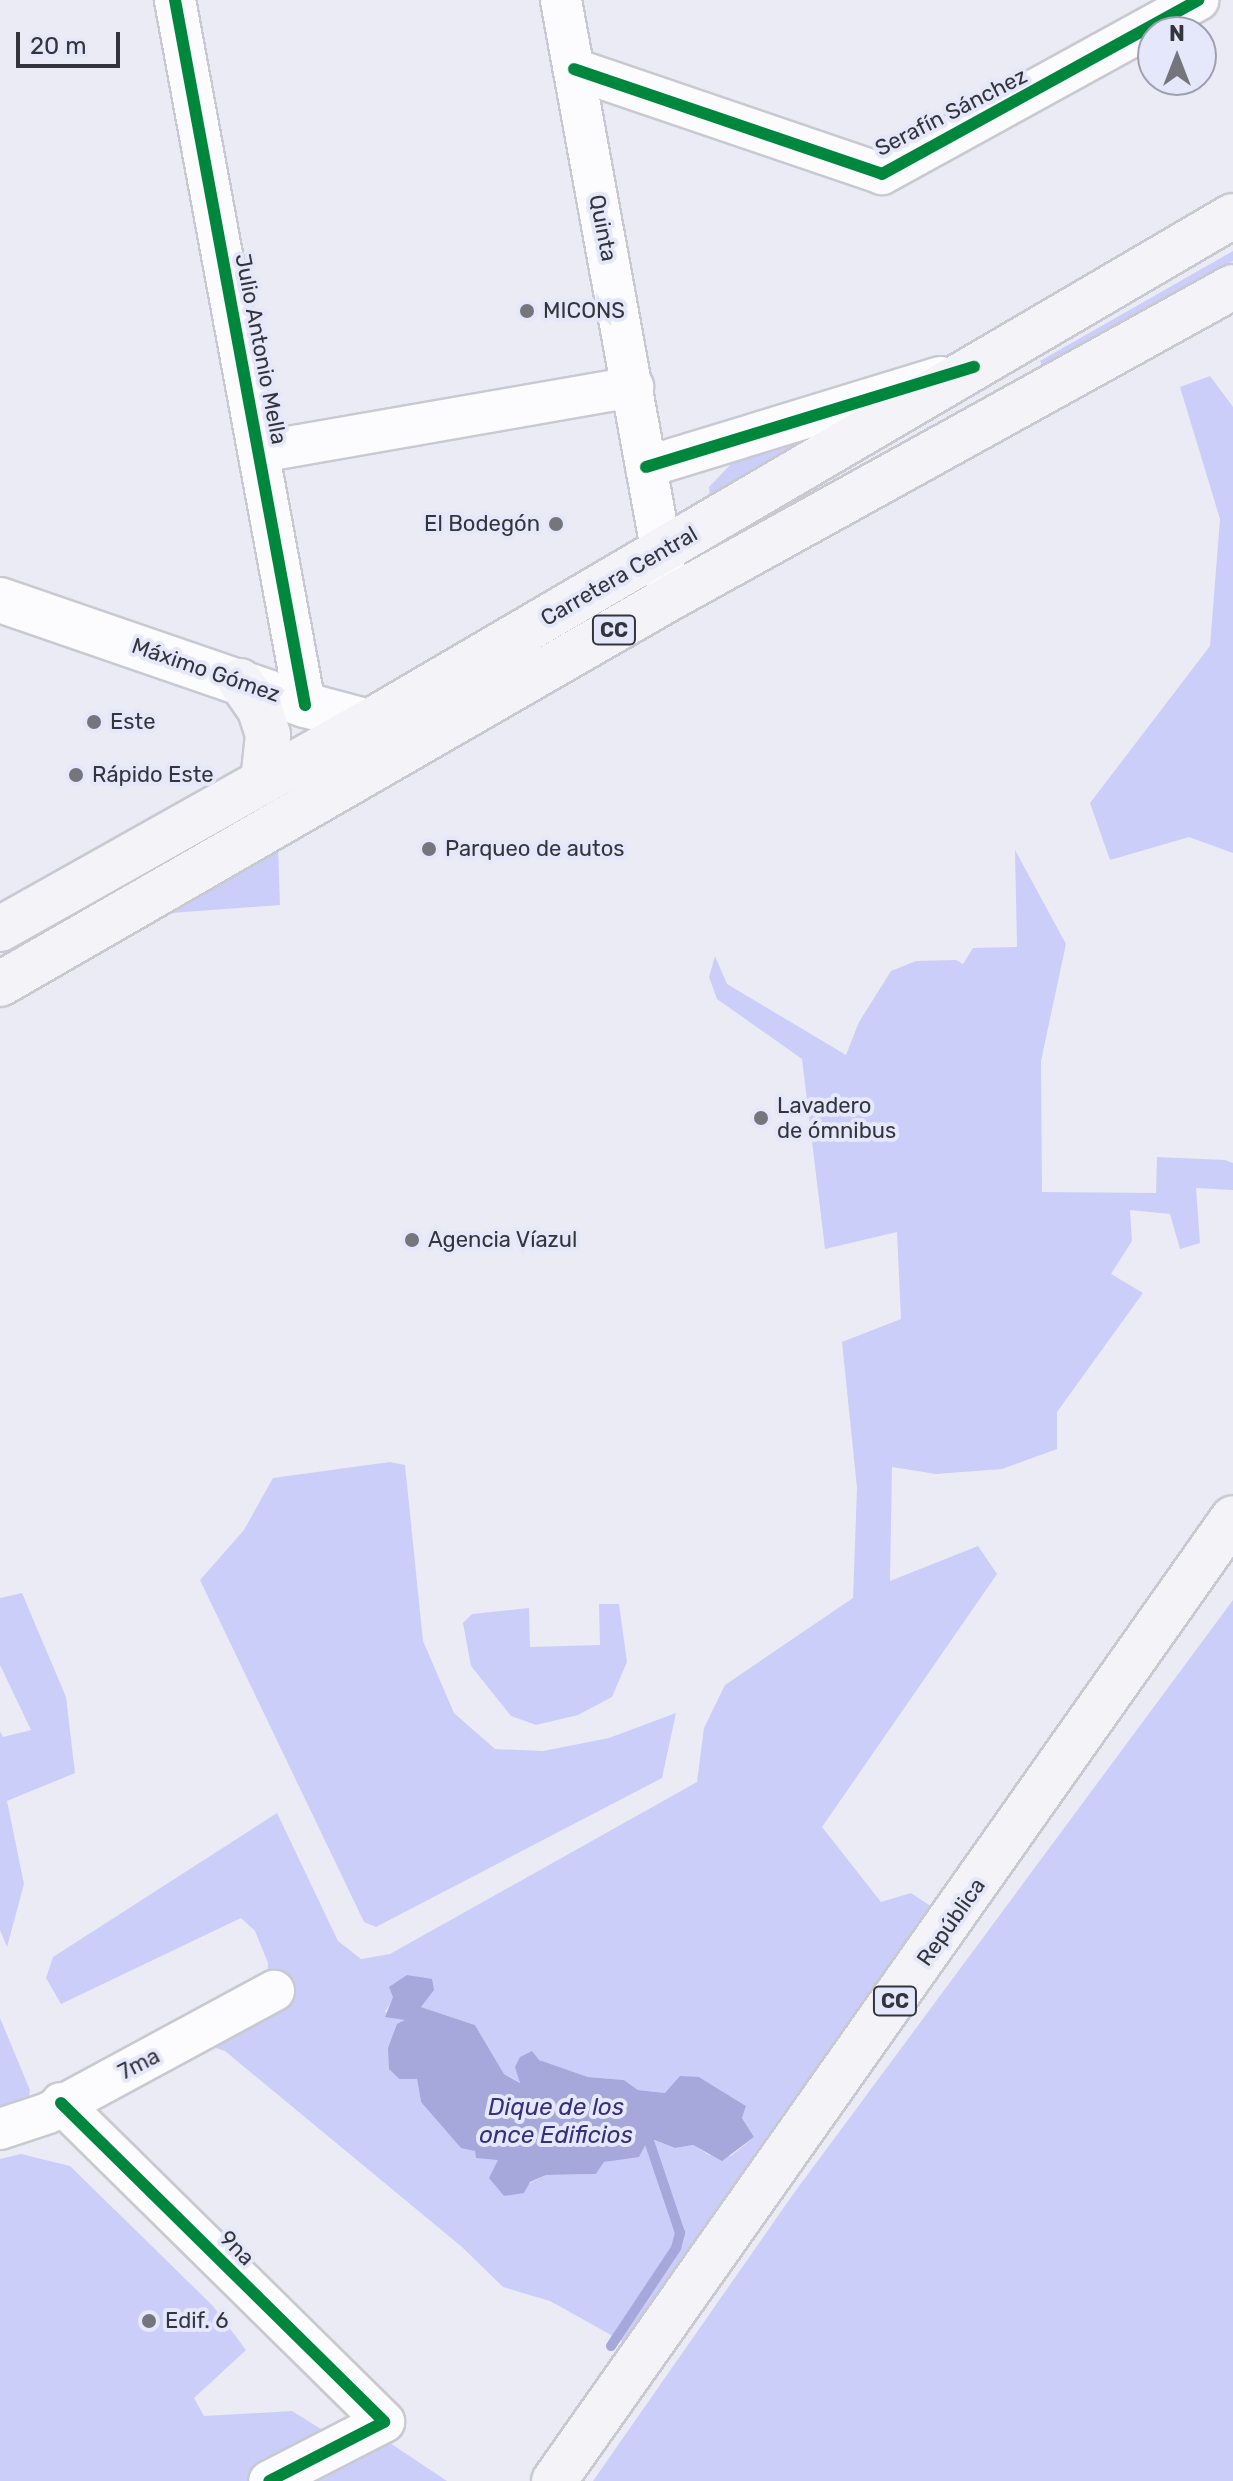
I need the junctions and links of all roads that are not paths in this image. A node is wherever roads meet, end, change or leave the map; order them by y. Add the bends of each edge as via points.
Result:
1 (175, 0) edge
2 (561, 0) edge
3 (1198, 0) edge
4 (574, 69) junction
5 (1233, 216) edge
6 (1233, 287) edge
7 (974, 367) junction
8 (633, 387) junction
9 (260, 452) junction
10 (646, 467) junction
11 (664, 549) junction
12 (670, 598) junction
13 (0, 600) edge
14 (240, 681) junction
15 (305, 705) junction
16 (369, 722) junction
17 (390, 762) junction
18 (263, 782) junction
19 (0, 929) edge
20 (0, 984) edge
21 (1233, 1518) edge
22 (274, 1991) dead end
23 (61, 2103) junction
24 (0, 2129) edge
25 (269, 2481) edge
26 (554, 2481) edge

1 - 9 street, Julio Antonio Mella
2 - 4 street, Quinta
3 - 4 street, Serafín Sánchez via 882,174
4 - 8 street, Quinta
5 - 7 main road, Carretera Central / CC
6 - 12 main road, Carretera Central / CC
7 - 10 street
7 - 11 main road, Carretera Central / CC
8 - 9 street
8 - 10 street, Quinta
9 - 15 street, Julio Antonio Mella
10 - 11 street, Quinta
11 - 12 street, Quinta
11 - 16 main road, Carretera Central / CC
12 - 17 main road, Carretera Central / CC
13 - 14 main road, Máximo Gómez
14 - 15 main road, Máximo Gómez
14 - 18 main road via 260,710 268,735
15 - 16 main road, Máximo Gómez
16 - 17 main road
16 - 18 main road, Carretera Central / CC
17 - 20 main road, Carretera Central / CC
18 - 19 main road, Carretera Central / CC
21 - 26 main road, República / CC
22 - 23 street, 7ma
23 - 24 street, 7ma
23 - 25 street, 9na via 384,2422

